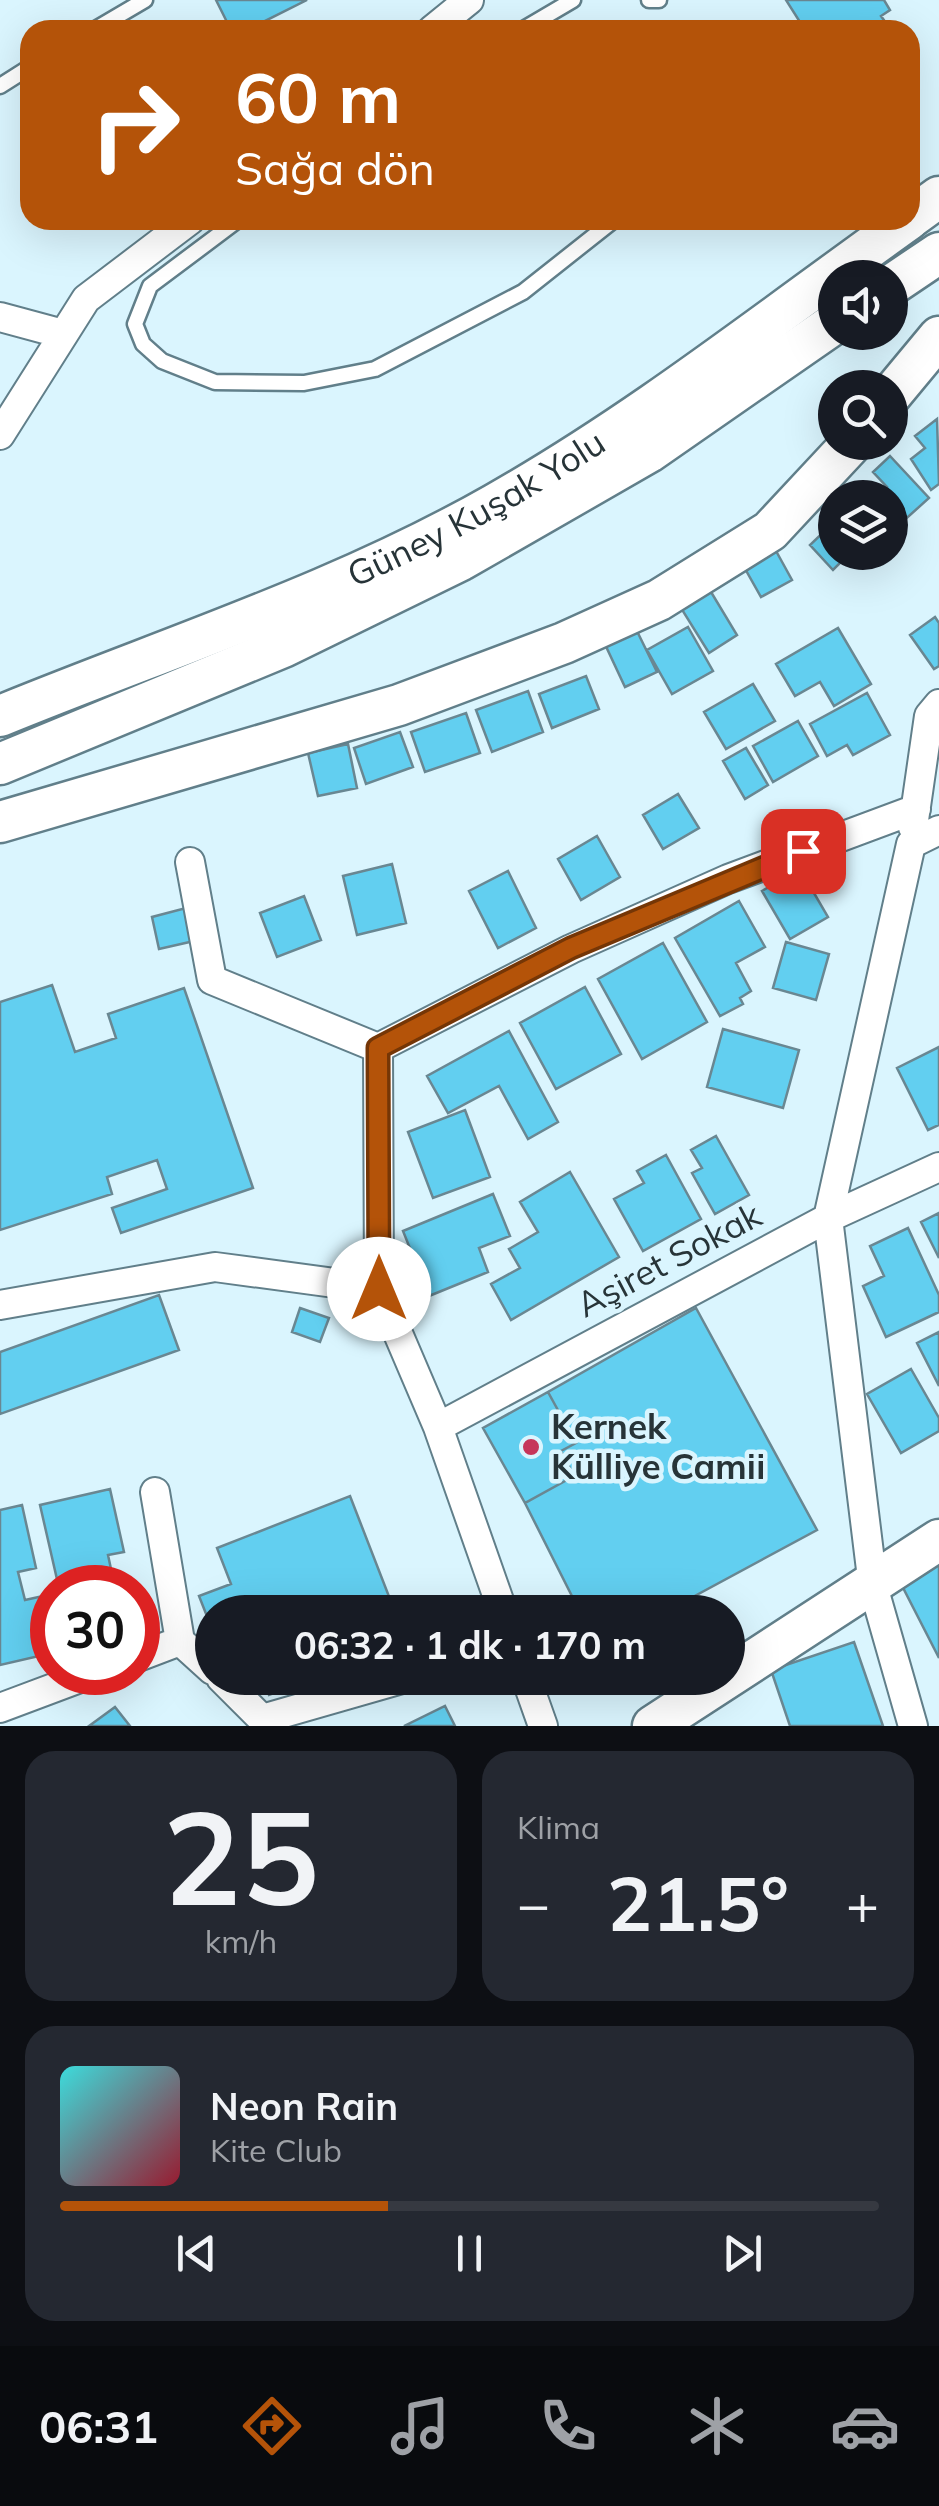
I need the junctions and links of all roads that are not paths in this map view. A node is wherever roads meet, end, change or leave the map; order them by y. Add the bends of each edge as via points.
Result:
1 (145, 0) edge
2 (469, 0) edge
3 (573, 0) edge
4 (649, 0) edge
5 (659, 0) edge
6 (111, 20) edge
7 (444, 20) edge
8 (539, 20) edge
9 (177, 230) edge
10 (225, 230) edge
11 (601, 230) edge
12 (894, 230) edge
13 (939, 252) edge
14 (908, 274) edge
15 (0, 317) edge
16 (63, 334) junction
17 (818, 335) edge
18 (939, 337) edge
19 (908, 374) edge
20 (0, 435) edge
21 (836, 460) edge
22 (939, 704) edge
23 (0, 716) edge
24 (0, 764) edge
25 (916, 810) junction
26 (0, 822) edge
27 (939, 830) edge
28 (911, 844) junction
29 (190, 862) dead end
30 (378, 1048) junction
31 (939, 1167) edge
32 (828, 1218) junction
33 (379, 1289) junction
34 (0, 1305) edge
35 (438, 1427) junction
36 (155, 1492) dead end
37 (939, 1540) edge
38 (874, 1586) junction
39 (497, 1595) edge
40 (180, 1641) junction
41 (160, 1649) edge
42 (195, 1655) edge
43 (35, 1695) edge
44 (239, 1695) edge
45 (352, 1695) edge
46 (532, 1695) edge
47 (0, 1708) edge
48 (267, 1722) edge
49 (543, 1726) edge
50 (653, 1726) edge
51 (913, 1726) edge

1 - 6 lane
2 - 7 street
3 - 8 lane
4 - 5 lane
9 - 16 street via 86,299
10 - 11 lane via 150,286 135,324 143,344 162,361 215,382 304,383 375,369 523,292
12 - 23 main road, Güney Kuşak Yolu via 633,418 494,504 326,588
13 - 14 main road
15 - 16 street
16 - 20 street
17 - 24 main road, Güney Kuşak Yolu via 649,452 461,560 282,647
18 - 19 main road
21 - 26 main road via 770,531 710,572 596,629 399,705
22 - 25 street via 929,716
25 - 28 street
25 - 30 street via 571,948
27 - 28 street
28 - 32 street
29 - 30 street via 212,980
30 - 33 street
31 - 32 street, Aşiret Sokak
32 - 35 street, Aşiret Sokak
32 - 38 street
33 - 34 street via 216,1267
33 - 35 street
35 - 39 street
36 - 40 street
37 - 38 main road
38 - 50 main road
38 - 51 street
40 - 41 street
40 - 42 street
43 - 47 street
44 - 48 street
45 - 48 street
46 - 49 street

